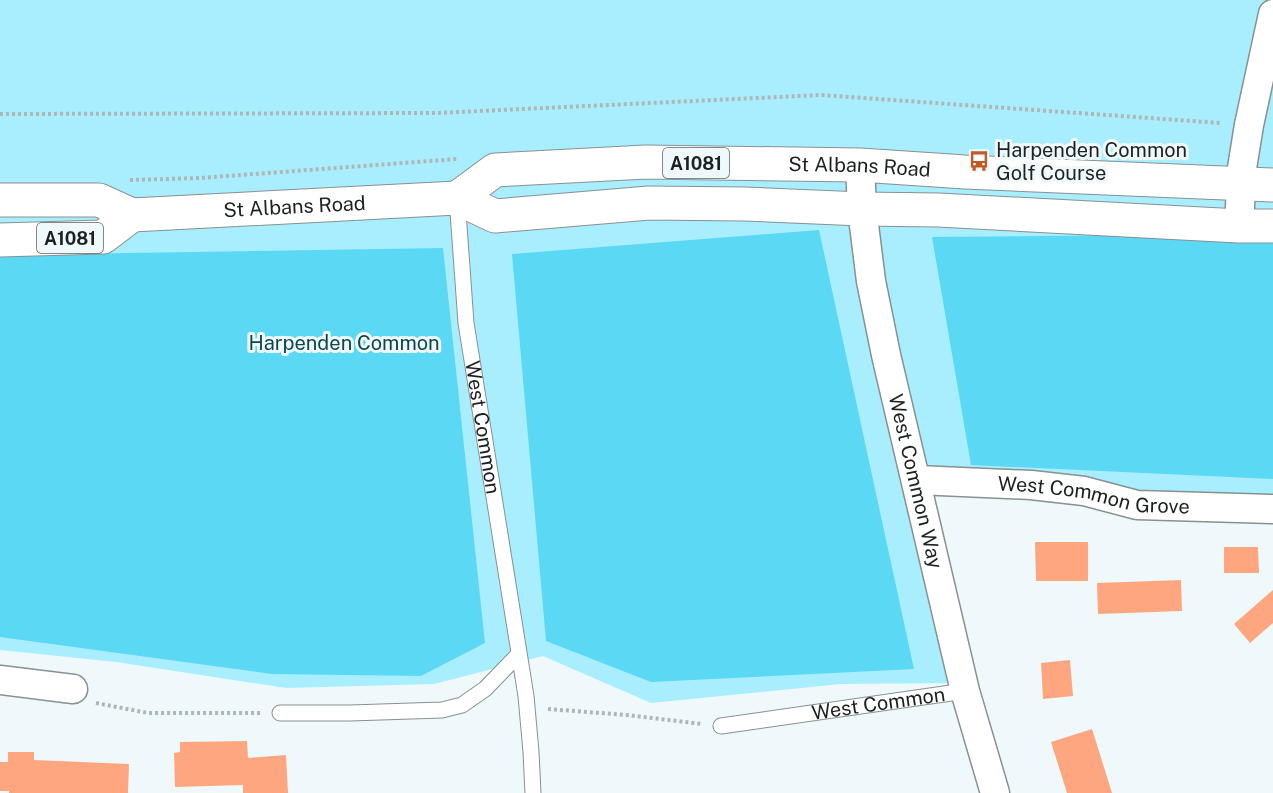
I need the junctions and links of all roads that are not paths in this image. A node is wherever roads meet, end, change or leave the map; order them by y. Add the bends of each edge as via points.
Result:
1 (1273, 14) edge
2 (860, 165) junction
3 (1241, 184) junction
4 (1273, 185) edge
5 (457, 198) junction
6 (0, 200) edge
7 (862, 209) junction
8 (132, 214) junction
9 (1239, 226) junction
10 (1273, 226) edge
11 (0, 240) edge
12 (916, 480) junction
13 (1273, 509) edge
14 (518, 655) junction
15 (0, 680) edge
16 (73, 689) road end
17 (965, 691) junction
18 (280, 713) road end
19 (721, 726) road end
20 (533, 793) edge
21 (995, 793) edge

1 - 3 street
2 - 3 main road, St Albans Road / A1081
2 - 5 main road, St Albans Road / A1081 via 646,162 495,170
2 - 7 street, West Common Way
3 - 4 main road, St Albans Road / A1081
3 - 9 street
5 - 7 main road, St Albans Road / A1081 via 495,216 649,203
5 - 8 main road, St Albans Road / A1081
5 - 14 lane, West Common via 466,323
6 - 8 main road, St Albans Road / A1081 via 99,200
7 - 9 main road, St Albans Road / A1081
7 - 12 street, West Common Way via 871,280
8 - 11 main road, A1081 via 103,237
9 - 10 main road, St Albans Road / A1081
12 - 13 street, West Common Grove via 1031,485 1084,491 1137,505
12 - 17 street, West Common Way
14 - 18 lane via 486,689 462,705 442,710
14 - 20 lane, West Common via 526,696
15 - 16 street
17 - 19 lane, West Common
17 - 21 street, West Common Way

